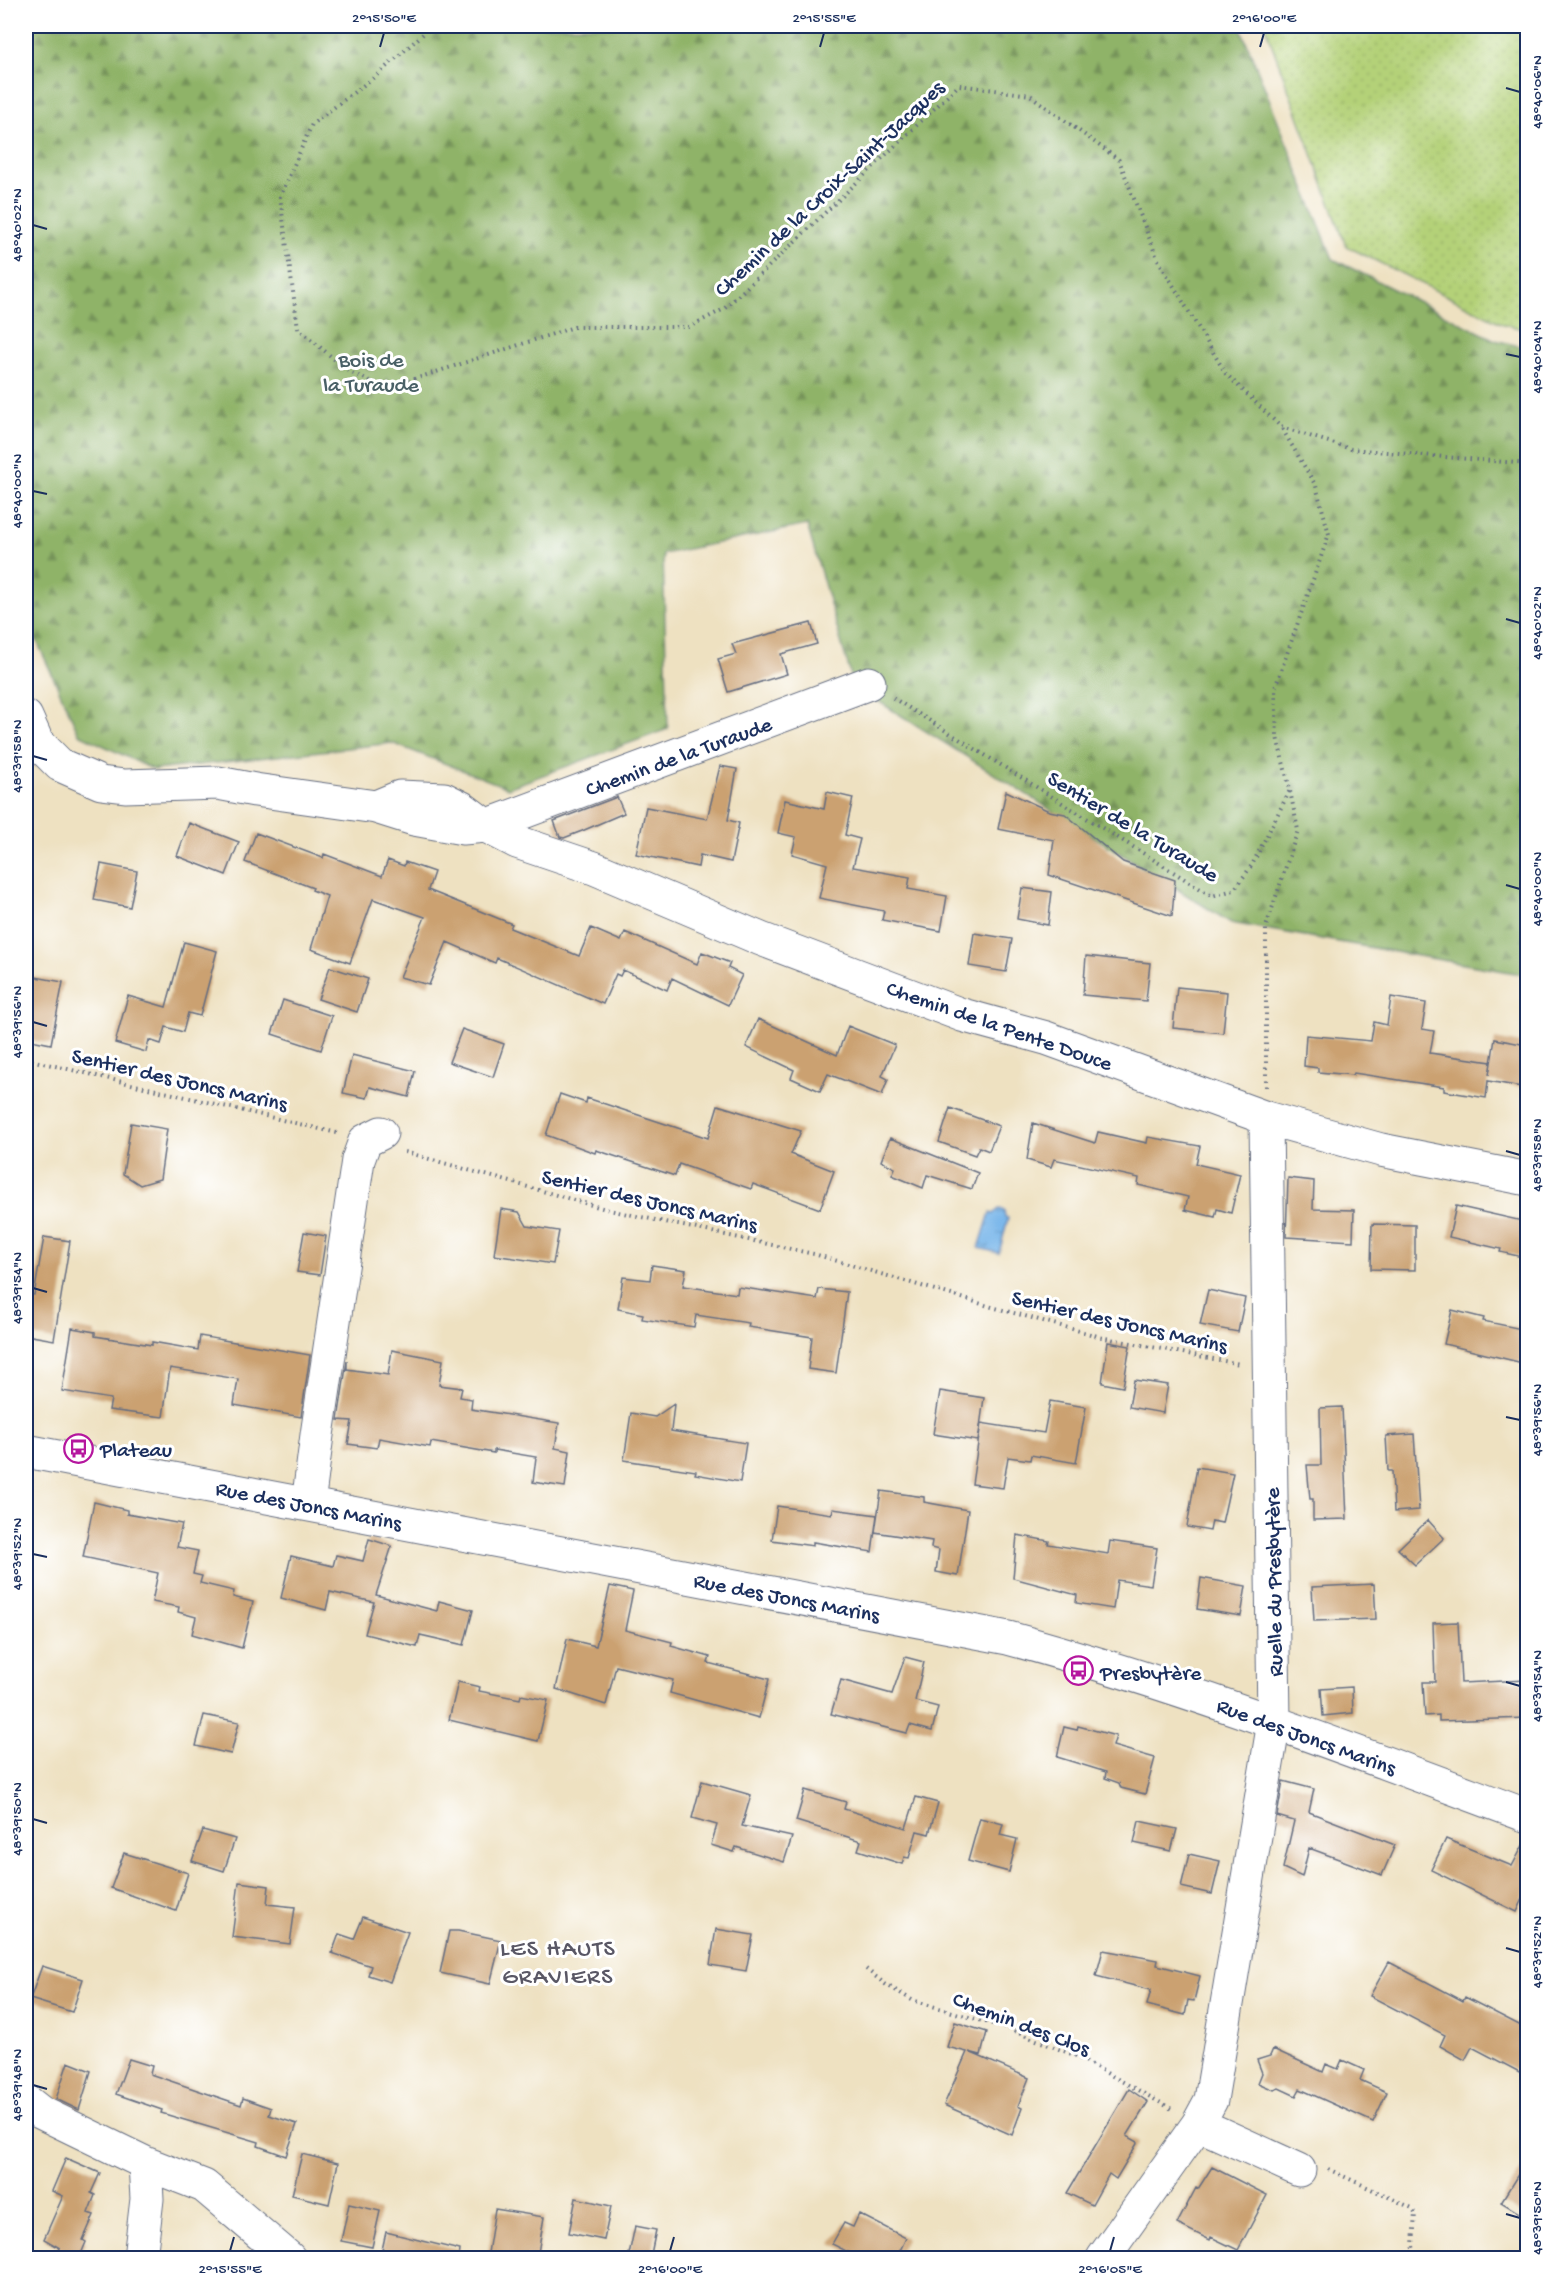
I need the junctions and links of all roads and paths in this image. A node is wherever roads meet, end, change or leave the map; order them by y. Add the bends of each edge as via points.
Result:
1 (432, 26) edge
2 (1281, 427) junction
3 (1527, 464) edge
4 (869, 683) joint
5 (26, 717) edge
6 (1290, 790) junction
7 (486, 826) junction
8 (26, 1059) edge
9 (1266, 1118) junction
10 (373, 1137) junction
11 (1527, 1179) edge
12 (1268, 1368) junction
13 (26, 1450) edge
14 (309, 1504) junction
15 (1274, 1722) junction
16 (1527, 1816) edge
17 (866, 1969) dead end
18 (26, 2101) edge
19 (1198, 2124) junction
20 (145, 2163) junction
21 (1299, 2170) dead end
22 (140, 2259) edge
23 (289, 2259) edge
24 (1103, 2259) edge

1 - 2 path, Chemin de la Croix-Saint-Jacques via 377,75 312,124 280,197 298,328 348,372 387,388 574,327 689,327 724,309 959,85 1030,94 1119,160 1157,258 1226,374
2 - 3 path, Chemin de la Croix-Saint-Jacques via 1351,449
2 - 6 path via 1316,486 1329,534 1275,688 1277,737
4 - 6 path, Sentier de la Turaude via 1212,896 1234,890 1252,866
4 - 7 street, Chemin de la Turaude
5 - 7 street, Chemin de la Turaude via 37,742 60,765 100,783 218,783 376,807 463,828
6 - 9 path via 1298,830 1266,927
7 - 9 street, Chemin de la Pente Douce via 517,842 594,868 761,939 962,1015 1046,1038
8 - 10 path, Sentier des Joncs Marins
9 - 11 street, Chemin de la Pente Douce via 1381,1150
9 - 12 street, Ruelle du Presbytère
10 - 12 path, Sentier des Joncs Marins via 609,1210 814,1254 1105,1338
10 - 14 street via 358,1160
12 - 15 street, Ruelle du Presbytère
13 - 14 street, Rue des Joncs Marins
14 - 15 street, Rue des Joncs Marins via 1008,1638
15 - 16 street, Rue des Joncs Marins
15 - 19 street, Ruelle du Presbytère via 1211,2100
17 - 19 path, Chemin des Clos via 912,2000 1006,2028 1074,2055
18 - 20 street via 40,2112
19 - 21 street
19 - 24 street, Ruelle du Presbytère
20 - 22 street via 147,2199
20 - 23 street via 204,2186

